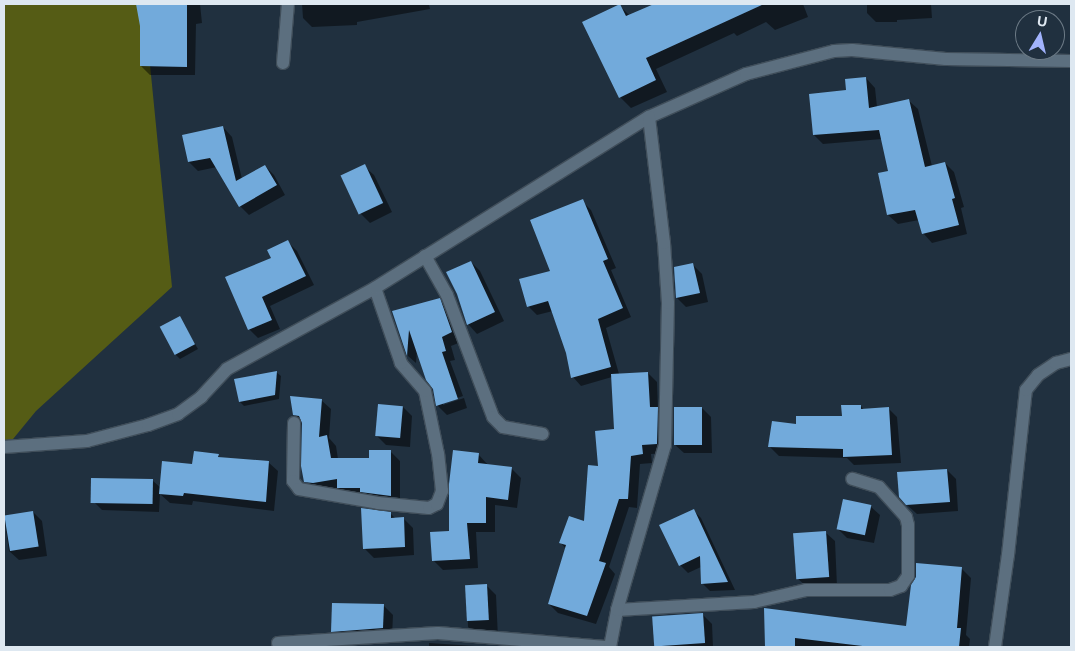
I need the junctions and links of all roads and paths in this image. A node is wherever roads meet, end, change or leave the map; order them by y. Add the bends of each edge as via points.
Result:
1 (288, 4) edge
2 (1071, 61) edge
3 (283, 63) dead end
4 (649, 117) junction
5 (426, 256) junction
6 (375, 288) junction
7 (1071, 359) edge
8 (294, 423) dead end
9 (542, 434) dead end
10 (4, 447) edge
11 (852, 479) dead end
12 (617, 610) junction
13 (278, 643) dead end
14 (605, 647) edge
15 (610, 647) edge
16 (995, 647) edge

1 - 3 street
2 - 4 street via 946,59 871,51 834,51 746,74
4 - 5 street
4 - 12 street via 668,303 665,445
5 - 6 street
5 - 9 street via 447,295 493,417 503,427
6 - 8 street via 401,363 424,391 438,454 442,491 437,504 429,508 299,489 293,481
6 - 10 street via 227,369 201,397 178,414 86,440
7 - 16 street via 1056,363 1038,375 1026,390
11 - 12 street via 879,487 906,517 908,576 901,586 890,590 806,590 754,602
12 - 15 street
13 - 14 street via 438,633

